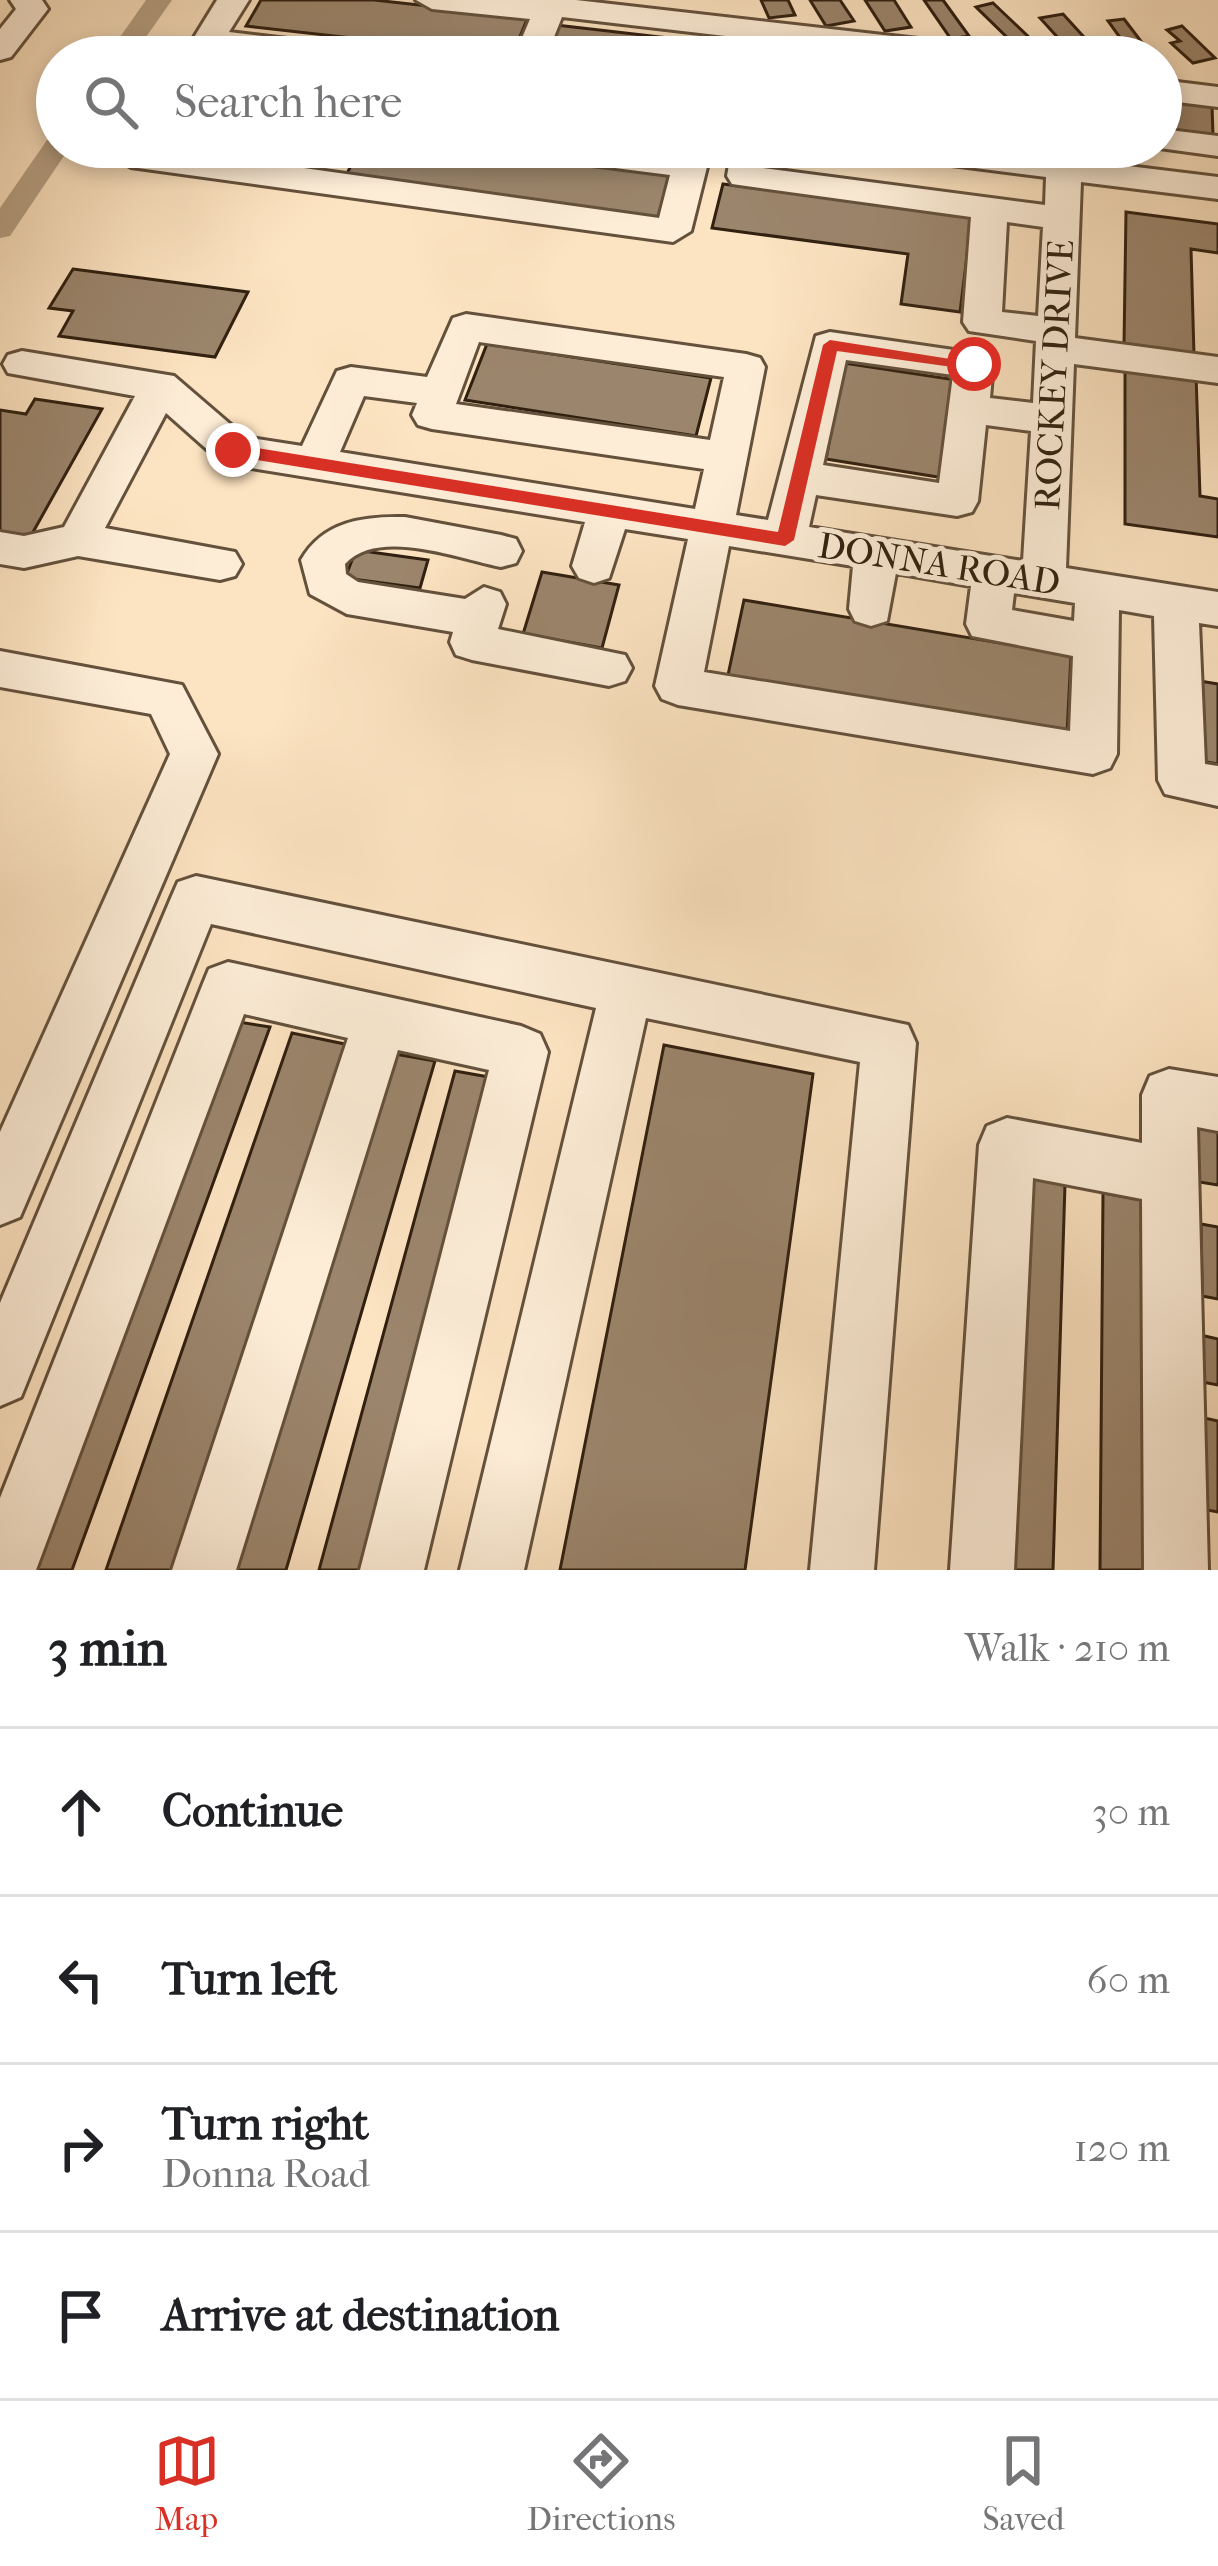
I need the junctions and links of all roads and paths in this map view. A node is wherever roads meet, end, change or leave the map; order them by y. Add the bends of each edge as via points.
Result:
1 (26, 0) edge
2 (233, 0) edge
3 (432, 0) edge
4 (494, 0) edge
5 (548, 14) junction
6 (210, 36) edge
7 (539, 36) edge
8 (732, 36) edge
9 (807, 36) edge
10 (0, 50) edge
11 (1182, 79) edge
12 (1218, 83) edge
13 (1182, 93) edge
14 (1218, 97) edge
15 (1182, 142) edge
16 (1218, 146) edge
17 (214, 168) edge
18 (335, 168) edge
19 (690, 168) edge
20 (745, 168) edge
21 (1056, 168) edge
22 (1064, 169) junction
23 (327, 183) junction
24 (1218, 188) edge
25 (990, 208) junction
26 (1061, 218) junction
27 (1056, 340) junction
28 (22, 364) dead end
29 (1218, 370) edge
30 (160, 386) junction
31 (441, 393) junction
32 (968, 409) junction
33 (1052, 420) junction
34 (490, 423) junction
35 (726, 458) junction
36 (315, 464) junction
37 (800, 477) junction
38 (466, 488) junction
39 (917, 495) junction
40 (518, 496) junction
41 (609, 511) junction
42 (710, 527) junction
43 (78, 540) junction
44 (785, 540) junction
45 (0, 548) edge
46 (501, 551) junction
47 (893, 557) junction
48 (220, 564) dead end
49 (593, 566) dead end
50 (994, 573) junction
51 (1044, 581) junction
52 (1097, 590) junction
53 (1197, 606) edge
54 (871, 609) dead end
55 (479, 619) junction
56 (1096, 642) junction
57 (609, 668) dead end
58 (0, 669) edge
59 (1218, 786) edge
60 (626, 990) junction
61 (380, 1021) junction
62 (1218, 1105) edge
63 (1171, 1178) junction
64 (0, 1197) edge
65 (0, 1376) edge
66 (4, 1570) edge
67 (204, 1570) edge
68 (392, 1570) edge
69 (492, 1570) edge
70 (842, 1570) edge
71 (982, 1570) edge
72 (1176, 1570) edge

1 - 10 street via 32,9
2 - 6 street
3 - 5 street
4 - 9 street
5 - 7 street
5 - 8 street
11 - 12 street
13 - 14 street
15 - 16 street
17 - 23 street
18 - 23 street
19 - 23 street via 673,230
20 - 25 street via 744,176
21 - 22 street
22 - 24 street
22 - 26 street, ROCKEY DRIVE
25 - 26 street
25 - 27 street via 982,322
26 - 27 street, ROCKEY DRIVE
27 - 29 street
27 - 33 street, ROCKEY DRIVE
28 - 30 street
30 - 36 street, DONNA ROAD via 233,450
30 - 43 street
31 - 34 street via 433,415
31 - 35 street via 466,328 746,367
31 - 36 street via 351,381
32 - 33 street
32 - 37 street via 974,364 830,345
32 - 39 street via 957,501
33 - 51 street, ROCKEY DRIVE
34 - 35 street
34 - 38 street
35 - 42 street
36 - 38 street, DONNA ROAD
37 - 39 street
37 - 44 street
38 - 40 street, DONNA ROAD
39 - 47 street
40 - 41 street, DONNA ROAD
40 - 46 street
41 - 42 street, DONNA ROAD
41 - 49 street
42 - 44 street, DONNA ROAD
42 - 56 street via 678,686 1093,754
43 - 45 street via 24,553
43 - 48 street
44 - 47 street, DONNA ROAD
46 - 55 street
46 - 55 street via 369,531 340,539 322,560 325,582 346,598
47 - 50 street, DONNA ROAD
47 - 54 street
50 - 51 street, DONNA ROAD
50 - 56 street via 988,624
51 - 52 street, DONNA ROAD
52 - 53 street, DONNA ROAD
52 - 56 street
53 - 59 street via 1182,780
55 - 57 street via 472,642
58 - 64 street via 166,698 194,754
60 - 65 street via 196,898
60 - 69 street
60 - 70 street via 890,1043
61 - 66 street via 228,986
61 - 67 street
61 - 68 street via 521,1052
62 - 63 street via 1169,1095
63 - 71 street via 1007,1145
63 - 72 street

